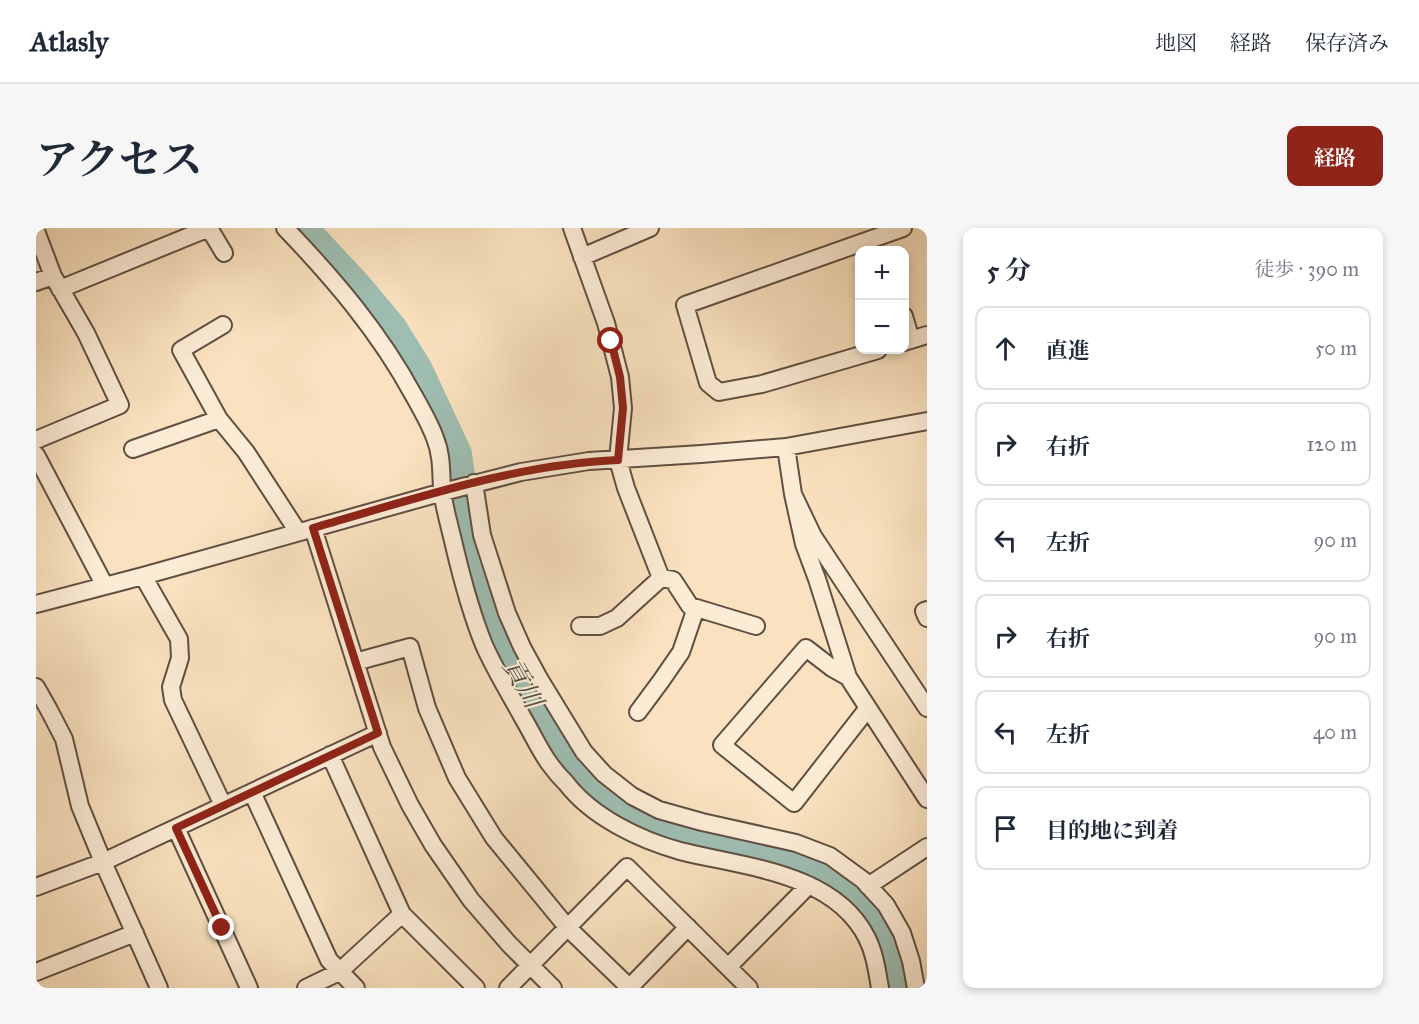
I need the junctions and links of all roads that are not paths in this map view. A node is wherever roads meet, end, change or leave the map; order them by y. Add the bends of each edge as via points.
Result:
1 (209, 228) edge
2 (285, 228) edge
3 (572, 228) edge
4 (650, 228) edge
5 (903, 228) edge
6 (36, 231) edge
7 (884, 238) edge
8 (224, 253) dead end
9 (582, 257) junction
10 (36, 282) edge
11 (56, 283) junction
12 (223, 324) dead end
13 (864, 354) edge
14 (219, 418) junction
15 (927, 421) edge
16 (36, 440) edge
17 (786, 447) junction
18 (134, 449) dead end
19 (36, 455) edge
20 (618, 460) junction
21 (474, 483) junction
22 (445, 491) junction
23 (794, 494) junction
24 (306, 530) junction
25 (143, 576) junction
26 (661, 578) junction
27 (105, 586) junction
28 (36, 604) edge
29 (696, 608) junction
30 (927, 610) edge
31 (927, 618) edge
32 (580, 626) dead end
33 (756, 626) dead end
34 (355, 662) junction
35 (848, 677) junction
36 (36, 687) edge
37 (868, 708) junction
38 (927, 708) edge
39 (638, 712) dead end
40 (378, 733) junction
41 (330, 755) junction
42 (252, 792) junction
43 (927, 799) edge
44 (223, 806) junction
45 (176, 828) junction
46 (927, 847) edge
47 (103, 862) junction
48 (809, 885) junction
49 (868, 886) junction
50 (36, 887) edge
51 (402, 914) junction
52 (567, 927) junction
53 (688, 927) junction
54 (135, 933) junction
55 (927, 957) edge
56 (530, 965) junction
57 (728, 967) junction
58 (912, 967) junction
59 (36, 972) edge
60 (339, 972) junction
61 (159, 988) edge
62 (249, 988) edge
63 (306, 988) edge
64 (356, 988) edge
65 (476, 988) edge
66 (508, 988) edge
67 (553, 988) edge
68 (629, 988) edge
69 (749, 988) edge
70 (880, 988) edge
71 (916, 988) edge

1 - 8 street
1 - 11 street
2 - 22 street via 353,304 400,370 436,440
3 - 9 street
4 - 9 street
5 - 7 street
6 - 11 street
7 - 13 street via 685,305 708,383 719,392 762,384
9 - 20 street via 620,377 623,408
10 - 11 street
11 - 16 street via 86,333 120,405
12 - 14 street via 181,350
14 - 18 street
14 - 24 street
15 - 17 street
17 - 20 street
17 - 23 street
19 - 27 street
20 - 21 street via 589,461
20 - 26 street
21 - 22 street
21 - 49 street via 482,535 507,613 540,680 584,752 604,774 632,796 659,810 796,843 830,856
22 - 24 street
22 - 48 street via 459,566 485,646 548,761 572,792 597,813 635,834 678,850
23 - 35 street via 804,544
23 - 38 street via 813,536
24 - 25 street
24 - 34 street
25 - 27 street
25 - 44 street via 179,639 180,658 171,687 172,700
26 - 29 street via 673,580 690,606
26 - 32 street via 617,618 600,626
27 - 28 street
29 - 33 street
29 - 39 street via 681,652
30 - 31 street
34 - 40 street
34 - 52 street via 410,647 427,708 457,778 494,838
35 - 37 street
35 - 37 street via 806,648 722,745 794,803
36 - 47 street via 64,739 80,806
37 - 43 street
40 - 41 street
40 - 56 street via 410,805 433,845 471,900
41 - 42 street
41 - 51 street
42 - 44 street
42 - 60 street via 329,960
44 - 45 street
45 - 47 street
45 - 62 street
46 - 49 street
47 - 50 street
47 - 54 street
48 - 57 street
48 - 70 street via 840,904 855,919 874,955
49 - 58 street via 886,905 902,933
51 - 60 street
51 - 65 street
52 - 53 street via 627,867
52 - 56 street
52 - 68 street
53 - 57 street
53 - 68 street
54 - 59 street
54 - 61 street
55 - 58 street
56 - 66 street
56 - 67 street
57 - 69 street
58 - 71 street
60 - 63 street
60 - 64 street

